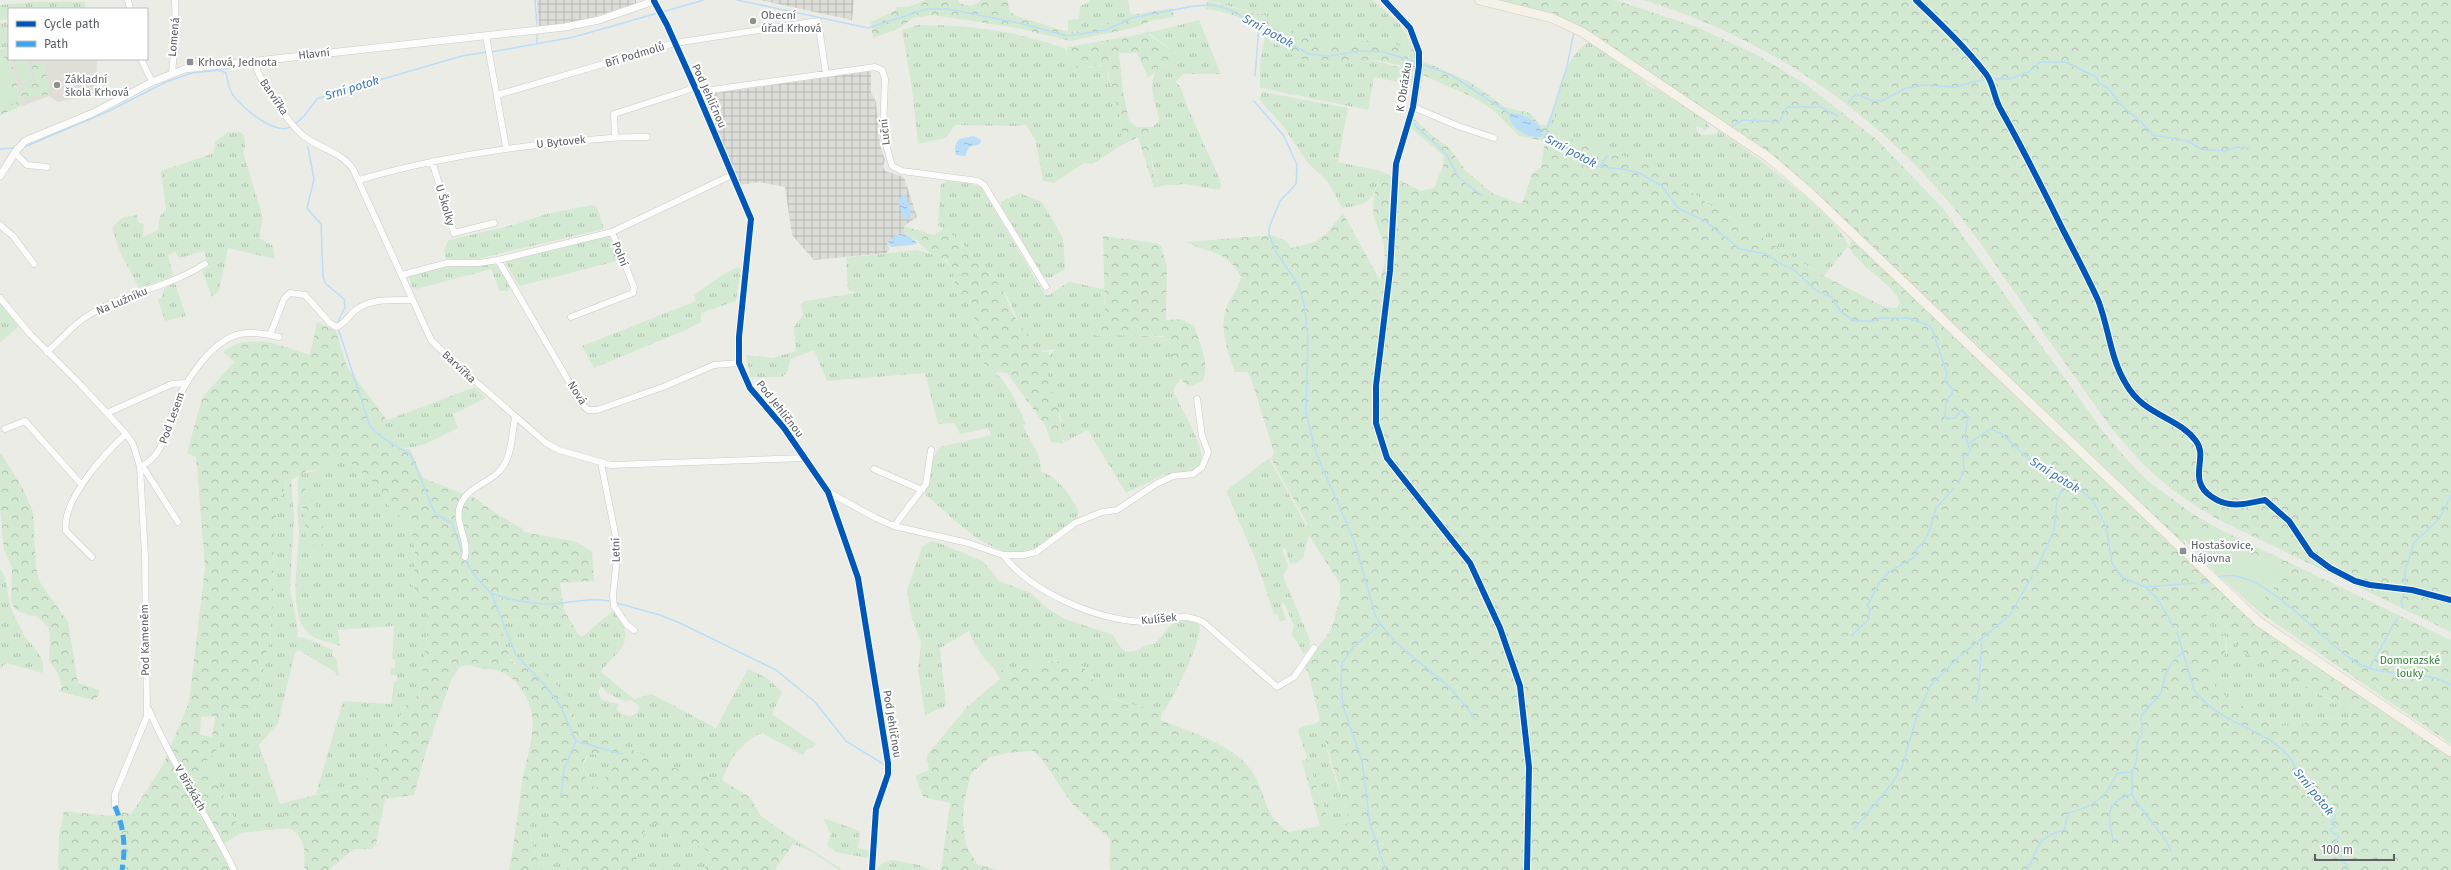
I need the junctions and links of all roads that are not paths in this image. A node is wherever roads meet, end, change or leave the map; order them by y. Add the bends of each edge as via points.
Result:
1 (175, 0) edge
2 (1384, 0) edge
3 (1479, 0) edge
4 (655, 1) edge
5 (640, 3) edge
6 (486, 36) junction
7 (675, 43) junction
8 (141, 60) edge
9 (254, 60) junction
10 (172, 73) junction
11 (826, 74) junction
12 (152, 82) junction
13 (694, 85) junction
14 (697, 92) junction
15 (497, 95) junction
16 (1412, 106) junction
17 (615, 137) junction
18 (647, 137) dead end
19 (1494, 138) dead end
20 (506, 147) junction
21 (15, 152) junction
22 (432, 161) junction
23 (1396, 164) dead end
24 (47, 167) dead end
25 (732, 175) junction
26 (0, 176) edge
27 (359, 180) junction
28 (494, 224) dead end
29 (0, 225) edge
30 (612, 232) junction
31 (498, 260) junction
32 (34, 264) dead end
33 (205, 264) dead end
34 (402, 274) junction
35 (1046, 287) dead end
36 (0, 298) edge
37 (412, 300) junction
38 (571, 317) dead end
39 (270, 335) junction
40 (279, 337) dead end
41 (47, 352) junction
42 (739, 362) junction
43 (185, 383) junction
44 (1197, 399) dead end
45 (107, 413) junction
46 (515, 418) junction
47 (5, 429) dead end
48 (126, 434) junction
49 (931, 450) dead end
50 (804, 458) junction
51 (601, 463) junction
52 (140, 467) junction
53 (874, 469) dead end
54 (81, 484) junction
55 (922, 490) junction
56 (828, 492) junction
57 (178, 522) dead end
58 (894, 526) junction
59 (1003, 555) junction
60 (92, 557) dead end
61 (464, 557) dead end
62 (634, 630) dead end
63 (1314, 648) dead end
64 (147, 707) junction
65 (2451, 752) edge
66 (115, 806) dead end
67 (234, 870) edge
68 (872, 870) edge

1 - 10 street, Lomená via 176,32
2 - 16 street, K Obrázku via 1395,9 1416,40 1419,63
3 - 65 main road via 1552,18 1582,32 1768,157 1809,192 2259,622
4 - 5 street, Hlavní
4 - 7 street, Pod Jehličnou
5 - 6 street, Hlavní via 580,25
6 - 9 street, Hlavní
6 - 15 street
7 - 11 street, Bří Podmolů via 818,21
7 - 13 street, Pod Jehličnou
7 - 15 street, Bří Podmolů
8 - 12 street
9 - 10 street, Hlavní via 195,67
9 - 27 street, Barvířka via 259,73 294,126 305,137 348,162
10 - 12 street, Hlavní
11 - 14 street, Luční
11 - 35 street, Luční via 875,67 882,70 885,79 883,133 892,166 902,172 978,181 984,185
12 - 21 street, Hlavní via 102,109 22,144
13 - 14 street, Pod Jehličnou
13 - 17 street via 688,90 614,114
14 - 25 street, Pod Jehličnou
15 - 20 street
16 - 19 street, K Obrázku
16 - 23 street, K Obrázku
17 - 18 street, U Bytovek
17 - 20 street, U Bytovek
20 - 22 street
21 - 24 street via 27,165
21 - 26 street, Hlavní
22 - 27 street
22 - 28 street, U Školky via 454,233
25 - 30 street, Polní
25 - 42 street, Pod Jehličnou via 750,219
27 - 34 street, Barvířka
29 - 32 street via 13,236
30 - 31 street
30 - 38 street, Polní via 634,288 633,293
31 - 34 street via 470,264 447,263
31 - 42 street, Nová via 582,404 588,410 596,410 663,387 714,365
33 - 41 street, Na Lužníku via 192,273 88,315
34 - 37 street, Barvířka
36 - 41 street, Pod Kameněm
37 - 39 street via 366,304 336,327 305,295 290,292 284,299
37 - 46 street, Barvířka via 431,340
39 - 40 street, Pod Lesem
39 - 43 street, Pod Lesem via 240,334 226,340 206,358
41 - 45 street, Pod Kameněm
42 - 50 street, Pod Jehličnou via 750,388 784,428
43 - 45 street, Pod Lesem via 172,384
43 - 52 street, Pod Lesem via 162,448 153,460
44 - 59 street via 1202,436 1208,452 1202,467 1193,474 1173,476 1156,484 1118,510 1102,512 1075,523 1036,552
45 - 48 street, Pod Kameněm
46 - 51 street, Barvířka via 559,450
46 - 61 street via 505,465 465,497 459,506 466,551
47 - 54 street via 25,421
48 - 52 street, Pod Kameněm via 133,444
48 - 54 street
49 - 55 street via 926,484
50 - 51 street, Barvířka via 643,465
50 - 56 street, Pod Jehličnou
51 - 62 street, Letní via 618,548 614,606 627,625
52 - 57 street, Pod Kameněm via 145,470
52 - 64 street, Pod Kameněm via 145,556
53 - 55 street
54 - 60 street via 65,525 66,531
55 - 58 street
56 - 58 street
56 - 68 street, Pod Jehličnou via 858,578 887,758 888,774 876,809
58 - 59 street
59 - 63 street, Kulíšek via 1013,568 1033,582 1082,609 1144,622 1178,616 1194,617 1277,687 1294,677
64 - 66 street, Pod Kameněm via 145,723 115,794
64 - 67 street, V Břízkách via 214,828

